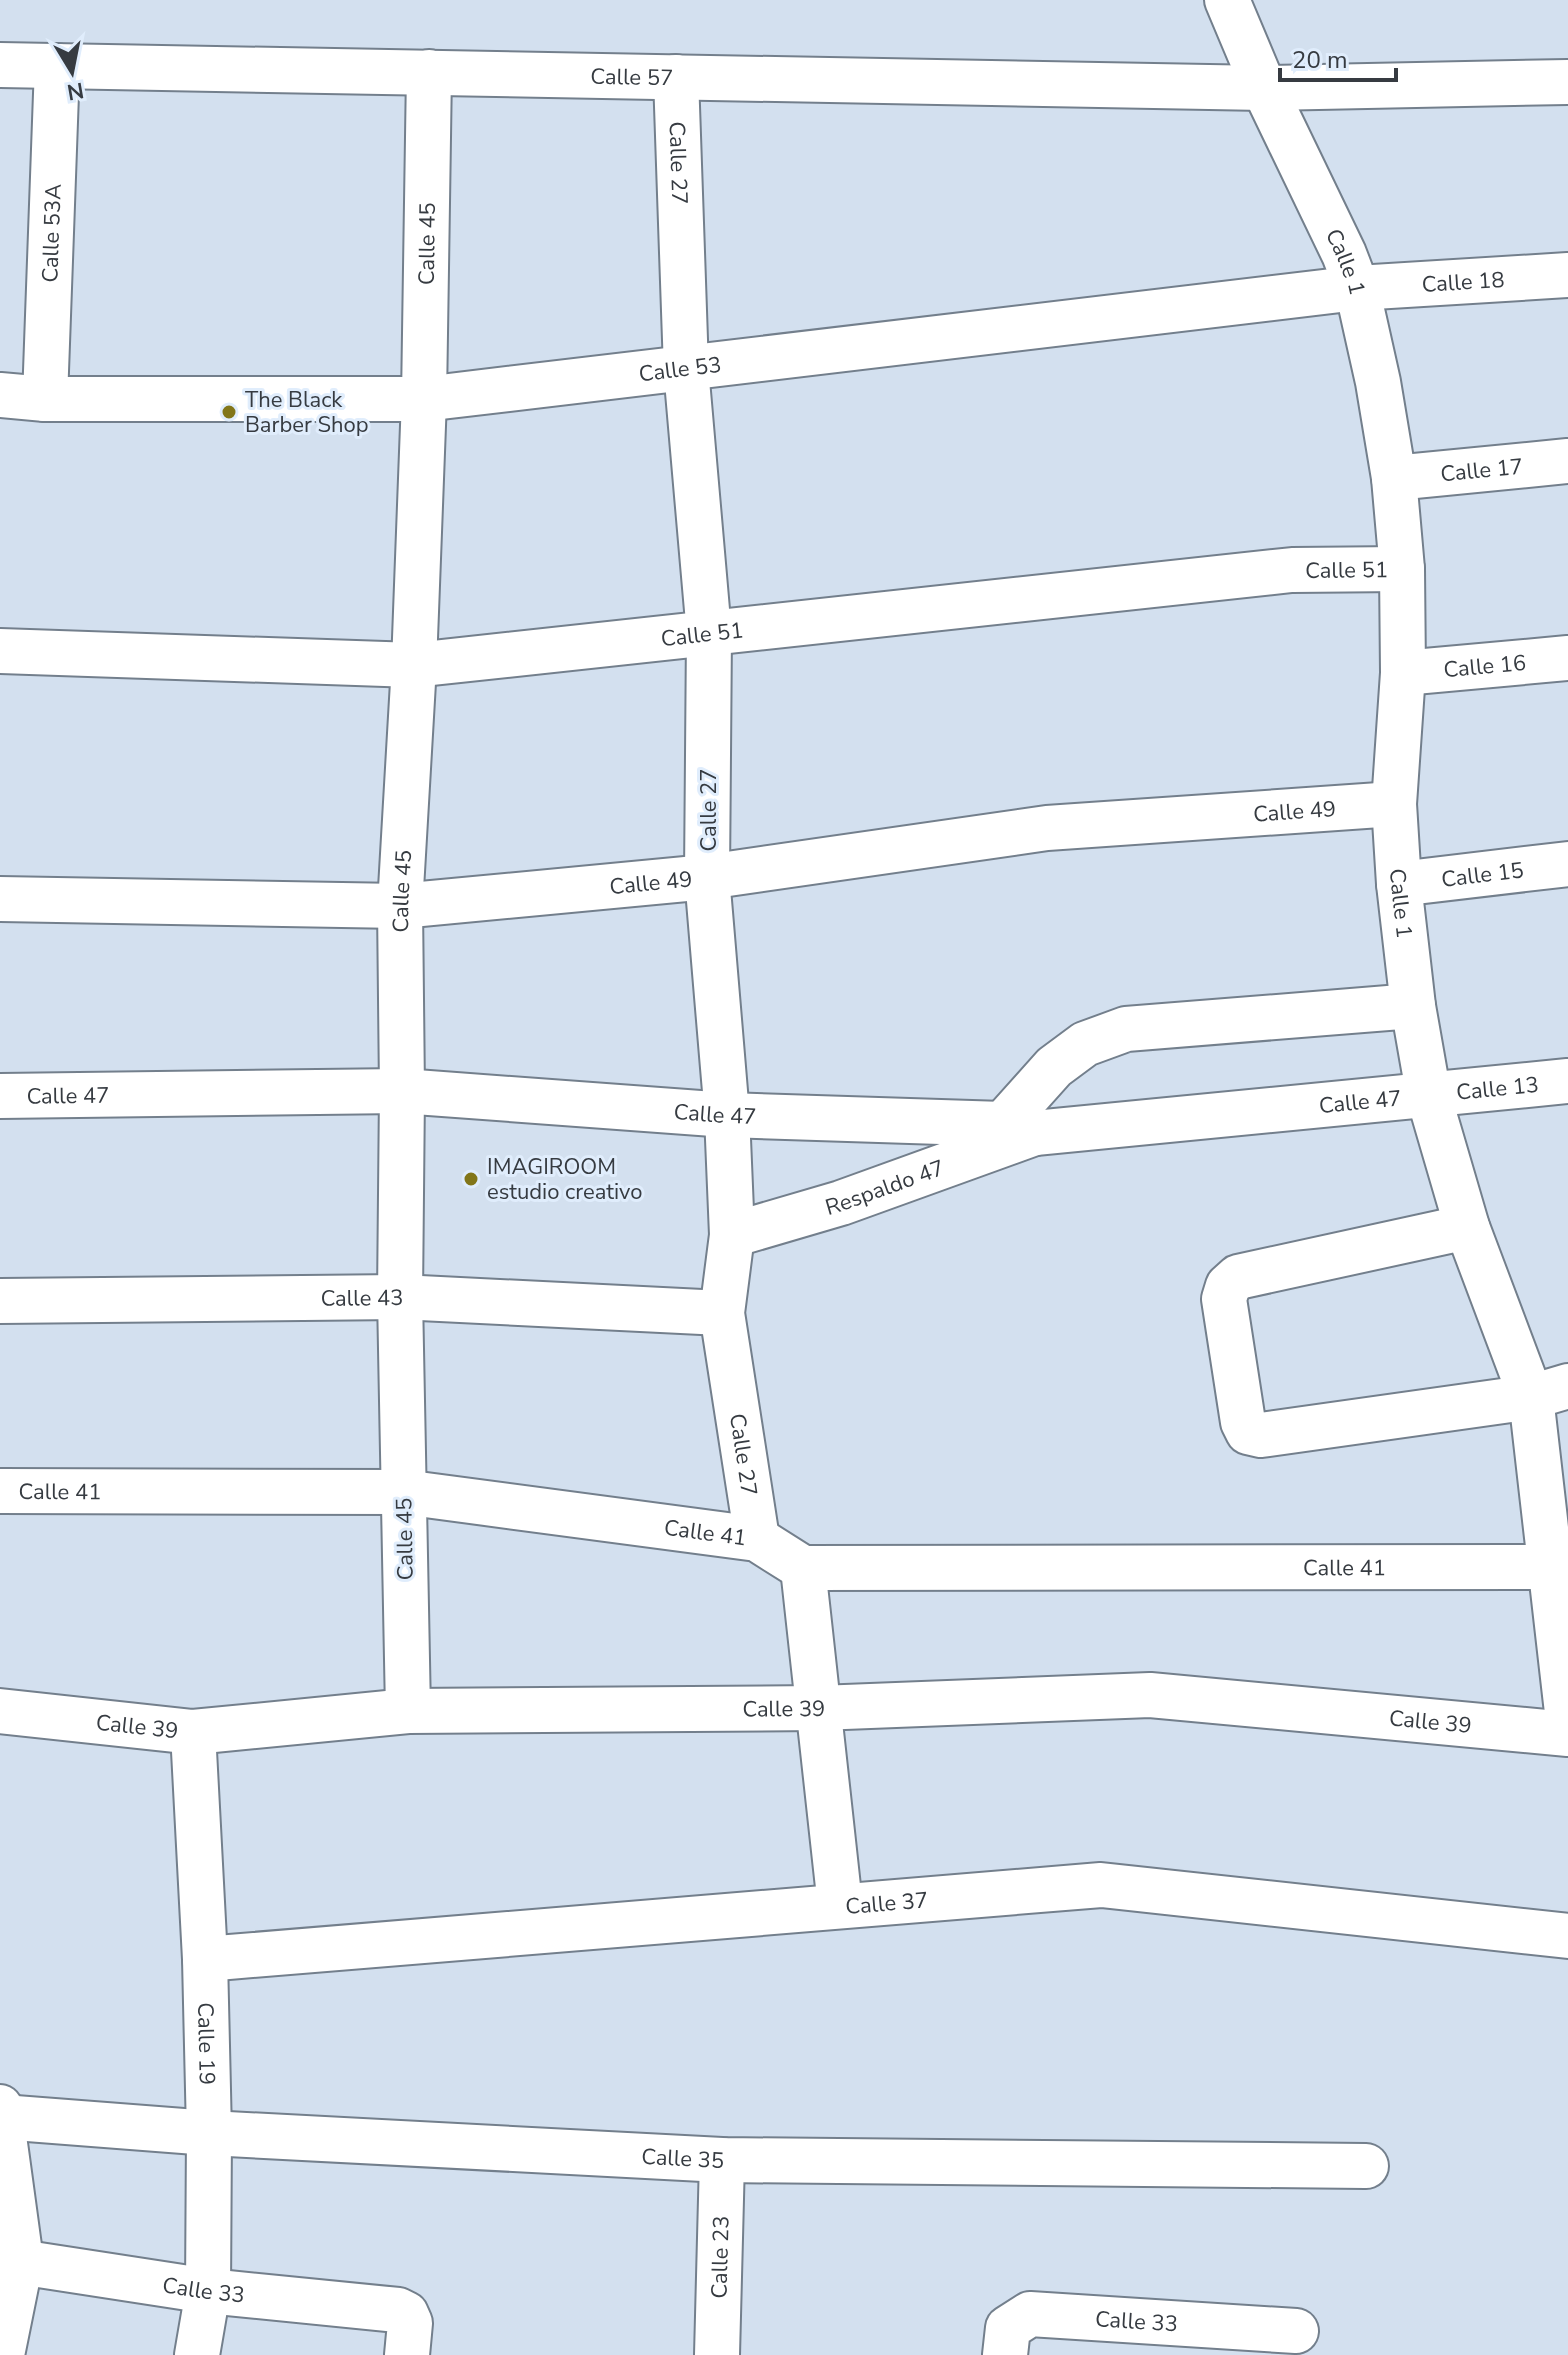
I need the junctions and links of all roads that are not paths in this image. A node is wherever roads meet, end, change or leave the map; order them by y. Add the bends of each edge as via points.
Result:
1 (1227, 0) edge
2 (0, 65) edge
3 (57, 66) junction
4 (429, 72) junction
5 (676, 77) junction
6 (1568, 82) edge
7 (1264, 88) junction
8 (1568, 275) edge
9 (1357, 288) junction
10 (686, 369) junction
11 (0, 395) edge
12 (45, 399) junction
13 (424, 399) junction
14 (1568, 461) edge
15 (1394, 478) junction
16 (1402, 569) junction
17 (709, 633) junction
18 (0, 651) edge
19 (1568, 658) edge
20 (414, 665) junction
21 (1403, 673) junction
22 (1394, 804) junction
23 (1568, 864) edge
24 (707, 877) junction
25 (1399, 884) junction
26 (0, 899) edge
27 (400, 906) junction
28 (1413, 1006) junction
29 (1568, 1081) edge
30 (402, 1091) junction
31 (0, 1096) edge
32 (1429, 1097) junction
33 (727, 1115) junction
34 (1019, 1128) junction
35 (1467, 1227) junction
36 (732, 1235) junction
37 (400, 1297) junction
38 (0, 1301) edge
39 (722, 1313) junction
40 (1550, 1391) edge
41 (0, 1491) edge
42 (403, 1492) junction
43 (757, 1539) junction
44 (1550, 1567) junction
45 (803, 1568) junction
46 (819, 1708) junction
47 (0, 1711) edge
48 (408, 1711) junction
49 (1568, 1721) edge
50 (193, 1732) junction
51 (1568, 1734) edge
52 (840, 1905) junction
53 (1568, 1936) edge
54 (205, 1959) junction
55 (1, 2112) edge
56 (209, 2133) junction
57 (722, 2160) junction
58 (1366, 2166) dead end
59 (10, 2260) edge
60 (208, 2291) junction
61 (1296, 2331) dead end
62 (406, 2334) edge
63 (2, 2355) edge
64 (197, 2355) edge
65 (717, 2355) edge
66 (1005, 2355) edge

1 - 7 street, Calle 1
2 - 3 street, Calle 57
3 - 4 street, Calle 57
3 - 12 street, Calle 53A
4 - 5 street, Calle 57
4 - 13 street, Calle 45
5 - 7 street, Calle 57
5 - 10 street, Calle 27
6 - 7 street, Calle 57
7 - 9 street, Calle 1
8 - 9 street, Calle 18
9 - 10 street, Calle 53
9 - 15 street, Calle 1
10 - 13 street, Calle 53
10 - 17 street, Calle 27
11 - 12 street, Calle 53
12 - 13 street, Calle 53
13 - 20 street, Calle 45
14 - 15 street, Calle 17
15 - 16 street, Calle 1
16 - 17 street, Calle 51 via 1292,570
16 - 21 street, Calle 1
17 - 20 street, Calle 51
17 - 24 street, Calle 27
18 - 20 street, Calle 51
19 - 21 street, Calle 16
20 - 27 street, Calle 45
21 - 22 street, Calle 1
22 - 24 street, Calle 49 via 1047,828
22 - 25 street, Calle 1
23 - 25 street, Calle 15
24 - 27 street, Calle 49
24 - 33 street, Calle 27
25 - 28 street, Calle 1
26 - 27 street, Calle 49
27 - 30 street, Calle 45
28 - 32 street, Calle 1
28 - 34 street via 1126,1029 1085,1044 1054,1067
29 - 32 street, Calle 13
30 - 31 street, Calle 47
30 - 33 street, Calle 47
30 - 37 street, Calle 45
32 - 34 street, Calle 47
32 - 35 street, Calle 1
33 - 34 street, Calle 47
33 - 36 street, Calle 27
34 - 36 street, Respaldo 47 via 841,1203
35 - 40 street, Calle 1
35 - 40 street via 1238,1277 1228,1286 1224,1299 1248,1432 1261,1435
36 - 39 street, Calle 27
37 - 38 street, Calle 43
37 - 39 street, Calle 43
37 - 42 street, Calle 45
39 - 43 street, Calle 27
40 - 44 street, Calle 1
41 - 42 street, Calle 41
42 - 43 street, Calle 41
42 - 48 street, Calle 45
43 - 45 street, Calle 41
44 - 45 street, Calle 41
44 - 49 street, Calle 1
45 - 46 street
46 - 48 street, Calle 39
46 - 51 street, Calle 39 via 1150,1695
46 - 52 street
47 - 50 street, Calle 39
48 - 50 street, Calle 39
50 - 54 street, Calle 19
52 - 53 street, Calle 37 via 1101,1885
52 - 54 street, Calle 37
54 - 56 street, Calle 19
55 - 56 street, Calle 35
55 - 59 street
56 - 57 street, Calle 35
56 - 60 street, Calle 19
57 - 58 street, Calle 35
57 - 65 street, Calle 23
59 - 60 street, Calle 33
59 - 63 street
60 - 62 street, Calle 33 via 398,2310
60 - 64 street, Calle 19
61 - 66 street, Calle 33 via 1030,2314 1008,2328

